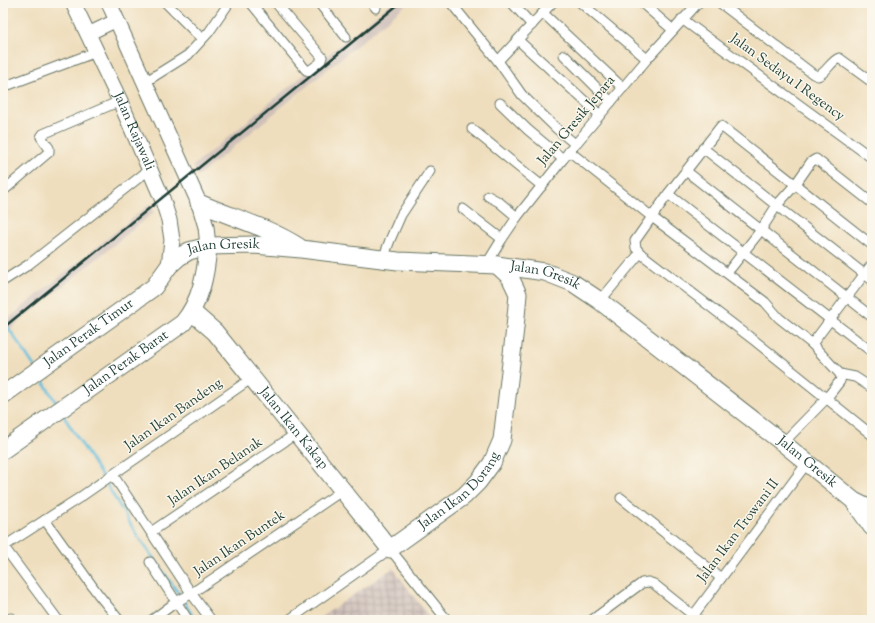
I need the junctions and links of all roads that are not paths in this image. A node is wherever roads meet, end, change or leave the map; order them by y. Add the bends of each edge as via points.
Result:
1 (73, 3) edge
2 (166, 3) edge
3 (229, 3) edge
4 (251, 3) edge
5 (276, 3) edge
6 (319, 3) edge
7 (451, 3) edge
8 (512, 3) edge
9 (552, 3) edge
10 (581, 3) edge
11 (642, 3) edge
12 (720, 3) edge
13 (111, 4) edge
14 (693, 5) edge
15 (543, 13) junction
16 (116, 20) junction
17 (683, 20) junction
18 (532, 25) junction
19 (673, 30) junction
20 (88, 34) junction
21 (346, 37) dead end
22 (202, 39) junction
23 (518, 40) junction
24 (96, 52) junction
25 (564, 55) dead end
26 (647, 59) junction
27 (498, 61) junction
28 (145, 82) junction
29 (872, 82) edge
30 (3, 87) edge
31 (623, 88) junction
32 (120, 101) junction
33 (611, 102) junction
34 (500, 104) dead end
35 (600, 115) junction
36 (472, 129) dead end
37 (572, 148) junction
38 (703, 148) junction
39 (872, 158) edge
40 (562, 159) junction
41 (150, 169) junction
42 (430, 171) dead end
43 (686, 171) junction
44 (795, 185) junction
45 (542, 186) junction
46 (3, 191) edge
47 (668, 194) junction
48 (488, 196) dead end
49 (199, 203) junction
50 (872, 203) edge
51 (777, 206) junction
52 (463, 209) dead end
53 (517, 217) junction
54 (652, 217) junction
55 (761, 230) junction
56 (502, 239) junction
57 (871, 242) edge
58 (208, 246) junction
59 (301, 249) junction
60 (743, 252) junction
61 (640, 253) junction
62 (384, 259) junction
63 (872, 264) edge
64 (492, 265) junction
65 (169, 266) junction
66 (731, 268) dead end
67 (545, 272) junction
68 (864, 274) junction
69 (872, 280) edge
70 (3, 281) edge
71 (518, 294) junction
72 (847, 298) junction
73 (600, 301) junction
74 (192, 312) junction
75 (872, 317) edge
76 (831, 319) junction
77 (812, 344) junction
78 (872, 352) edge
79 (840, 374) junction
80 (252, 378) junction
81 (872, 388) edge
82 (3, 395) edge
83 (826, 399) junction
84 (297, 433) junction
85 (872, 435) edge
86 (783, 444) junction
87 (3, 450) edge
88 (807, 463) junction
89 (112, 475) junction
90 (343, 490) junction
91 (621, 498) dead end
92 (854, 501) junction
93 (872, 510) edge
94 (45, 520) junction
95 (872, 527) edge
96 (151, 532) junction
97 (4, 547) edge
98 (390, 549) junction
99 (150, 562) dead end
100 (721, 578) junction
101 (190, 594) junction
102 (178, 601) junction
103 (696, 618) edge
104 (58, 620) edge
105 (119, 620) edge
106 (152, 620) edge
107 (188, 620) edge
108 (210, 620) edge
109 (289, 620) edge
110 (447, 620) edge
111 (592, 620) edge

1 - 20 main road, Jalan Rajawali
2 - 22 street
3 - 22 street
4 - 5 street via 309,71 322,57
6 - 21 street
7 - 27 street
8 - 18 street
9 - 15 street
10 - 26 street
11 - 19 street
12 - 29 street via 812,74 821,75 839,58
13 - 16 main road
14 - 17 street, Jalan Gresik Jepara
15 - 18 street
15 - 31 street
16 - 20 main road
16 - 28 main road
17 - 19 street, Jalan Gresik Jepara
17 - 39 street, Jalan Sedayu I Regency
18 - 23 street
19 - 26 street, Jalan Gresik Jepara
20 - 24 main road, Jalan Rajawali
22 - 28 street via 188,54
23 - 27 street
23 - 35 street
24 - 30 street
24 - 32 main road, Jalan Rajawali
25 - 33 street
26 - 31 street, Jalan Gresik Jepara
27 - 37 street via 522,95 557,129
28 - 49 main road
31 - 33 street, Jalan Gresik Jepara
32 - 41 main road, Jalan Rajawali
32 - 46 street via 43,134 41,137 49,152
33 - 35 street, Jalan Gresik Jepara
34 - 40 street
35 - 37 street, Jalan Gresik Jepara
36 - 45 street
37 - 40 street, Jalan Gresik Jepara
37 - 54 street
38 - 43 street
38 - 44 street via 721,126
38 - 51 street
40 - 45 street, Jalan Gresik Jepara
41 - 65 main road, Jalan Rajawali via 169,220 172,240
41 - 70 street via 28,265
42 - 62 street via 401,215
43 - 47 street
43 - 55 street
44 - 50 street via 811,162 816,160
44 - 51 street
44 - 57 street
45 - 53 street, Jalan Gresik Jepara
47 - 54 street
47 - 60 street
48 - 53 street
49 - 58 main road
49 - 59 highway via 283,236
51 - 55 street
51 - 68 street
52 - 56 street
53 - 56 street, Jalan Gresik Jepara
54 - 61 street via 635,241
54 - 77 street via 765,302 779,318
55 - 60 street
55 - 72 street
56 - 64 street, Jalan Gresik Jepara
58 - 59 highway, Jalan Gresik via 254,245
58 - 65 highway, Jalan Gresik via 189,251
58 - 74 highway, Jalan Perak Barat via 199,297
59 - 62 highway, Jalan Gresik
60 - 66 street
60 - 76 street
61 - 73 street
61 - 83 street
62 - 64 highway, Jalan Gresik
63 - 68 street
64 - 67 highway, Jalan Gresik
64 - 71 highway via 510,277
65 - 82 highway, Jalan Perak Timur via 154,287
67 - 71 highway via 529,281
67 - 73 highway, Jalan Gresik via 573,283
68 - 69 street
68 - 72 street
71 - 98 highway, Jalan Ikan Dorang via 506,416 502,440 492,463 464,496
72 - 75 street
72 - 76 street
73 - 86 highway, Jalan Gresik
74 - 80 highway, Jalan Ikan Kakap via 215,332
74 - 87 highway, Jalan Perak Barat via 183,323
76 - 77 street
76 - 78 street
77 - 79 street
79 - 81 street via 855,377
79 - 83 street via 840,382
80 - 84 highway, Jalan Ikan Kakap
80 - 89 street, Jalan Ikan Bandeng
83 - 85 street
83 - 86 street
84 - 90 highway, Jalan Ikan Kakap
84 - 96 street, Jalan Ikan Belanak
86 - 88 highway, Jalan Gresik
88 - 92 highway, Jalan Gresik
88 - 100 street, Jalan Ikan Trowani II
89 - 94 street, Jalan Ikan Bandeng
89 - 96 street
90 - 98 highway, Jalan Ikan Kakap
90 - 101 street, Jalan Ikan Buntek
91 - 100 street
92 - 93 highway, Jalan Gresik
92 - 95 highway, Jalan Gresik
94 - 97 street, Jalan Ikan Bandeng
94 - 105 street
96 - 101 street
97 - 104 street
98 - 109 street, Jalan Ikan Dorang
98 - 110 street
99 - 102 street
100 - 103 street, Jalan Ikan Trowani II
101 - 102 street, Jalan Ikan Buntek
101 - 108 street
102 - 106 street, Jalan Ikan Buntek
102 - 107 street
103 - 111 street via 648,582 642,583

